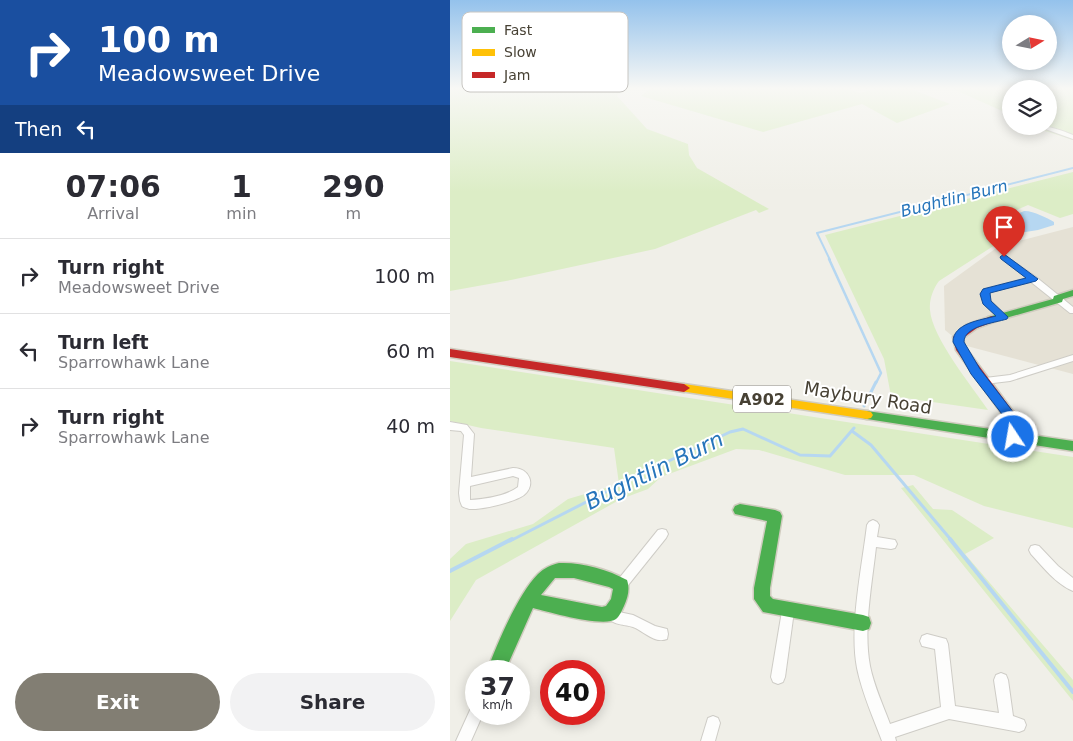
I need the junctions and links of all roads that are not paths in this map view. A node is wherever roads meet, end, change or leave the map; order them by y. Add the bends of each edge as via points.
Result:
1 (1057, 130) edge
2 (1073, 137) edge
3 (1004, 257) dead end
4 (1033, 279) junction
5 (1073, 293) edge
6 (1058, 299) junction
7 (1073, 311) edge
8 (1003, 317) junction
9 (450, 353) edge
10 (1073, 358) edge
11 (985, 381) junction
12 (450, 426) edge
13 (1013, 437) junction
14 (1073, 446) edge
15 (465, 483) junction
16 (740, 510) dead end
17 (873, 525) dead end
18 (662, 534) dead end
19 (871, 541) junction
20 (891, 544) dead end
21 (1035, 550) dead end
22 (621, 585) junction
23 (1073, 585) edge
24 (530, 600) junction
25 (788, 611) junction
26 (611, 613) junction
27 (863, 623) junction
28 (662, 634) dead end
29 (927, 642) dead end
30 (501, 660) edge
31 (778, 678) dead end
32 (1001, 680) dead end
33 (949, 712) junction
34 (713, 723) dead end
35 (470, 725) edge
36 (888, 737) edge
37 (463, 741) edge
38 (708, 741) edge

1 - 2 street
3 - 4 street
4 - 6 street
4 - 8 street via 984,294 987,302
5 - 6 street
6 - 7 street
6 - 8 street
8 - 11 street via 965,328 958,337 960,348
9 - 13 street, Maybury Road / A902
10 - 11 street via 1010,378
11 - 13 street via 1011,417
12 - 15 street via 464,428 469,434
13 - 14 street, Maybury Road / A902
15 - 15 street via 512,472 524,476 522,491 515,495 469,505 464,497
16 - 25 street via 774,516 762,599 769,606
17 - 19 street
18 - 22 street
19 - 20 street
19 - 27 street
21 - 23 street
22 - 24 street via 615,580 562,570 543,577
22 - 26 street via 622,594
24 - 26 street via 602,615
24 - 30 street
25 - 27 street
25 - 31 street
26 - 28 street via 614,617
27 - 36 street via 862,658
29 - 33 street via 941,644
32 - 33 street via 1013,723
33 - 36 street
34 - 38 street
35 - 37 street

